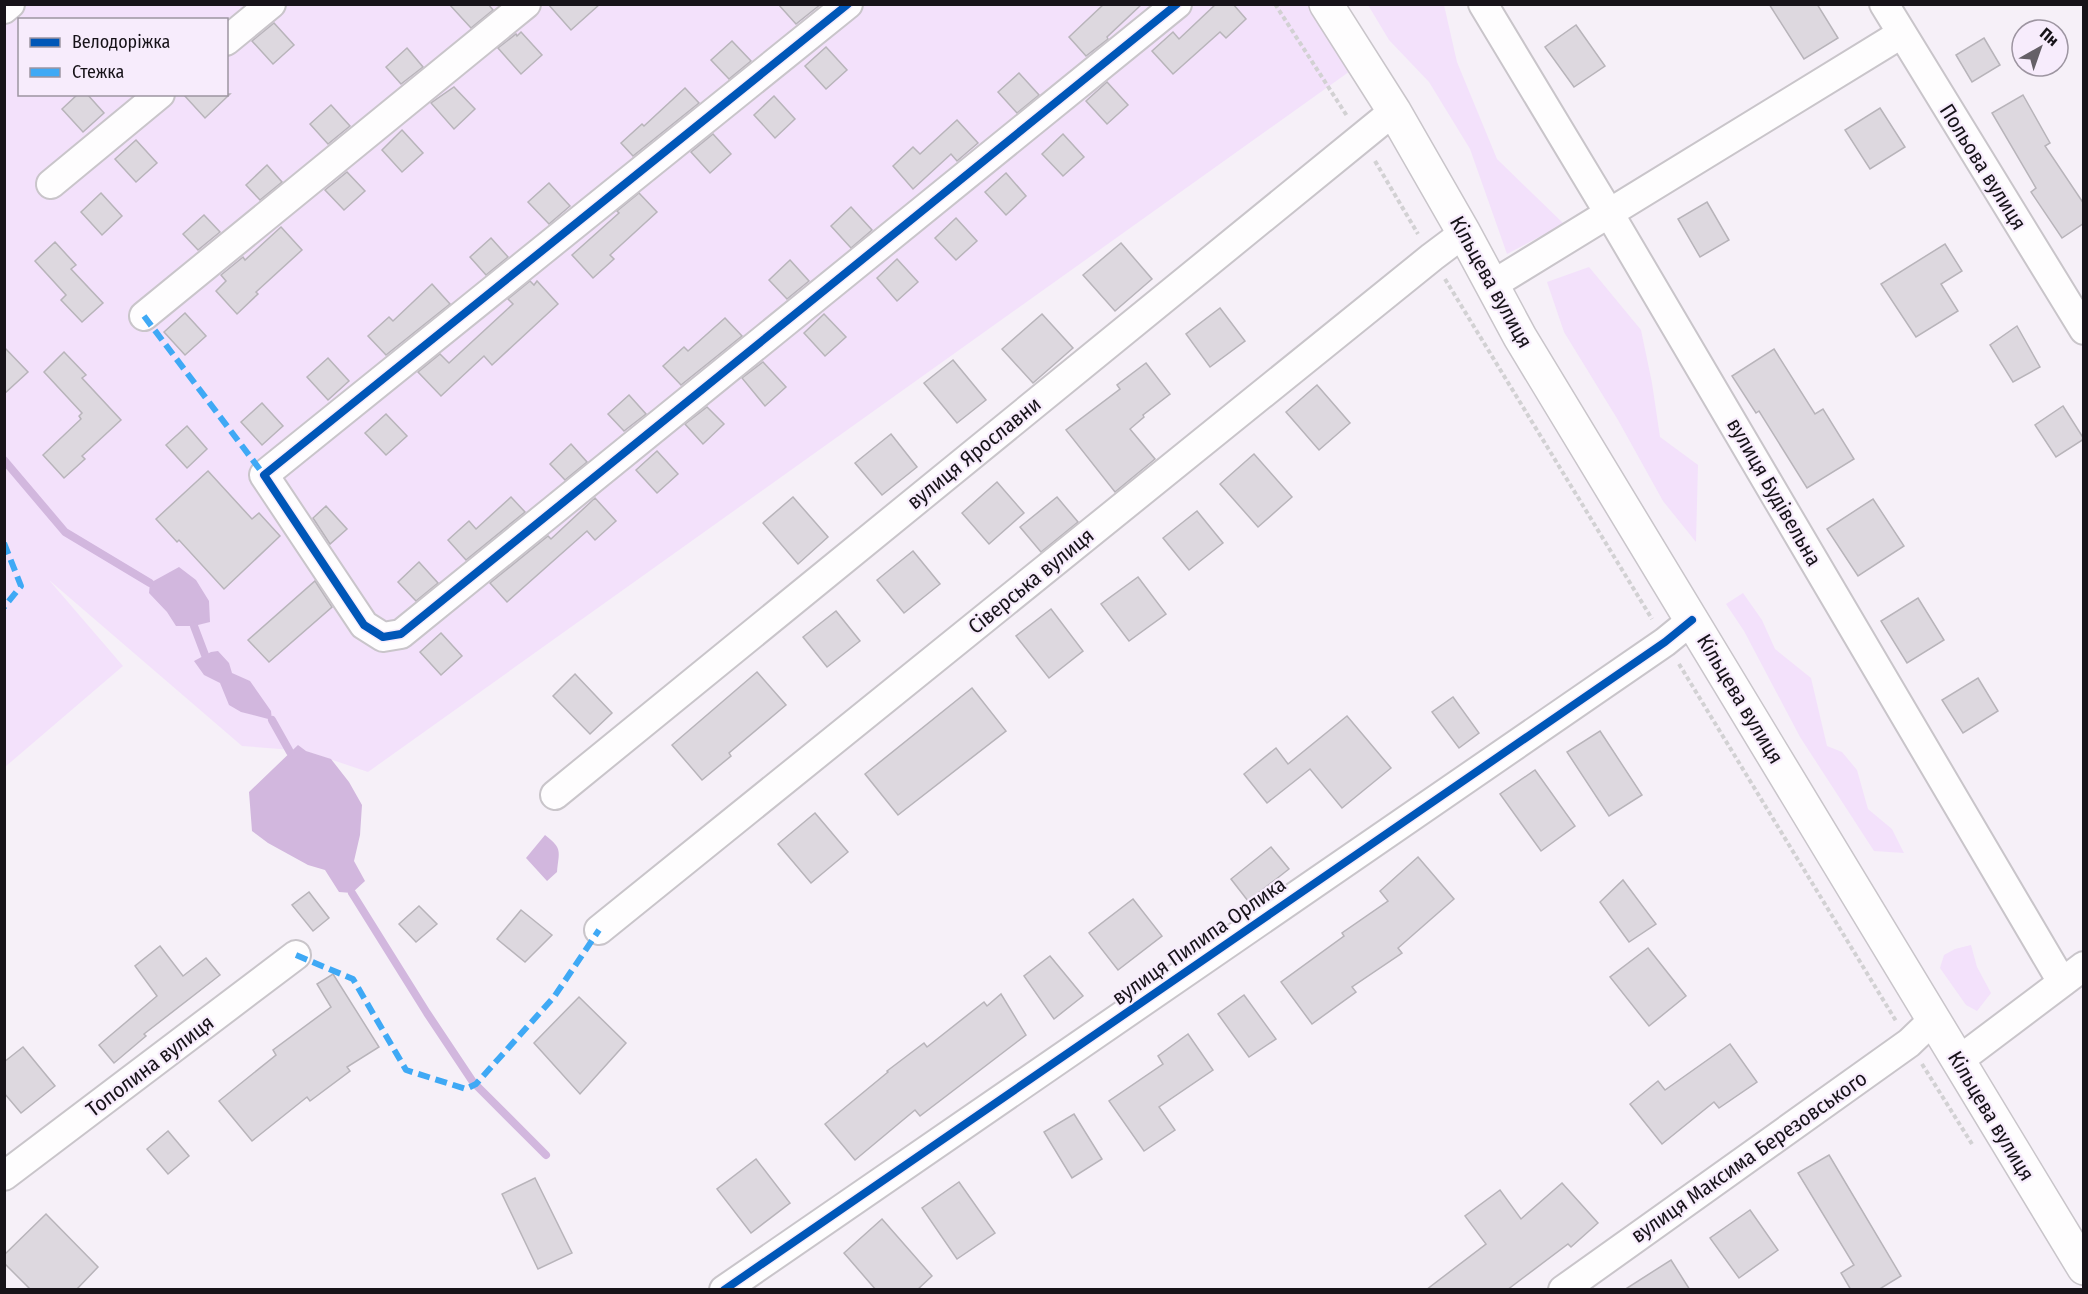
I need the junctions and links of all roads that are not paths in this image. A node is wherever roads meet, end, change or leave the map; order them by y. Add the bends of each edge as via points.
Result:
1 (10, 4) edge
2 (271, 4) edge
3 (526, 4) edge
4 (848, 4) edge
5 (1177, 4) edge
6 (1326, 4) edge
7 (1483, 4) edge
8 (1884, 4) edge
9 (4, 9) edge
10 (1902, 34) junction
11 (228, 39) edge
12 (158, 96) edge
13 (1394, 111) junction
14 (51, 184) dead end
15 (1609, 213) junction
16 (1464, 233) junction
17 (1492, 285) junction
18 (144, 316) dead end
19 (2084, 330) edge
20 (1692, 620) junction
21 (555, 795) dead end
22 (599, 930) dead end
23 (296, 955) dead end
24 (2073, 974) edge
25 (1921, 1032) junction
26 (1958, 1061) junction
27 (4, 1176) edge
28 (2084, 1268) edge
29 (724, 1290) edge
30 (1563, 1290) edge

1 - 9 street
2 - 11 street
3 - 18 street
4 - 5 street via 264,475 364,625 383,637 401,634
6 - 13 main road, Кільцева вулиця
7 - 15 street, вулиця Будівельна
8 - 10 street, Польова вулиця
10 - 15 street
10 - 19 street, Польова вулиця
12 - 14 street
13 - 16 main road, Кільцева вулиця
13 - 21 street, вулиця Ярославни
15 - 17 street
15 - 24 street, вулиця Будівельна
16 - 17 main road, Кільцева вулиця
16 - 22 street, Сіверська вулиця
17 - 20 main road, Кільцева вулиця
20 - 25 main road, Кільцева вулиця
20 - 29 street, вулиця Пилипа Орлика
23 - 27 street, Тополина вулиця
24 - 26 street
25 - 26 main road, Кільцева вулиця
25 - 30 street, вулиця Максима Березовського
26 - 28 main road, Кільцева вулиця

